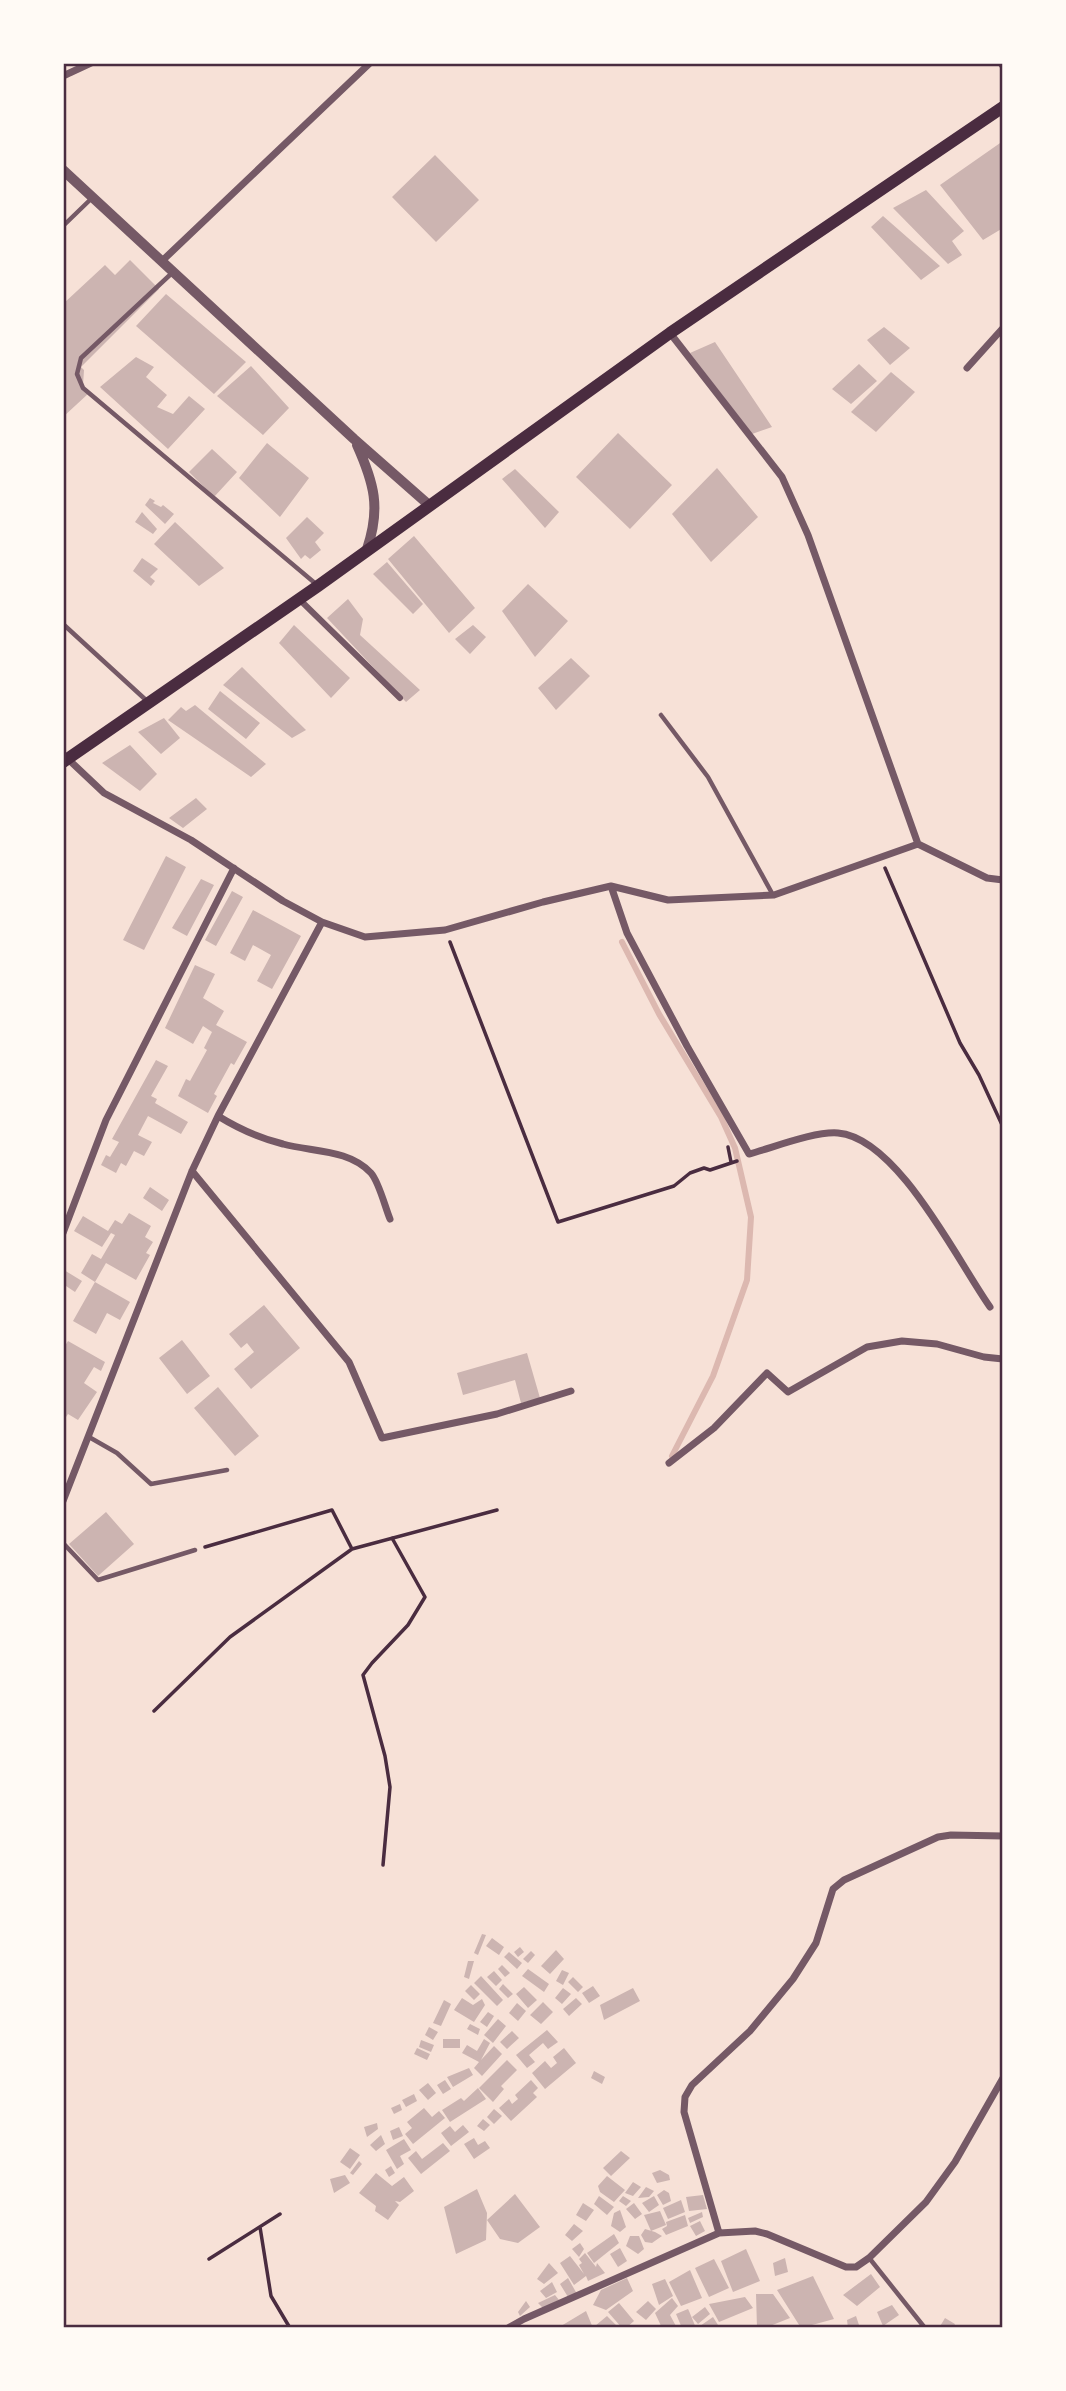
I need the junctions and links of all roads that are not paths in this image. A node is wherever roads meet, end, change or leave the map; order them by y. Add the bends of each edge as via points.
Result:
1 (91, 63) edge
2 (370, 63) edge
3 (63, 76) edge
4 (1003, 107) edge
5 (63, 170) edge
6 (92, 198) junction
7 (63, 226) edge
8 (162, 261) junction
9 (173, 272) junction
10 (1003, 328) edge
11 (670, 333) junction
12 (967, 368) dead end
13 (354, 439) junction
14 (429, 505) junction
15 (367, 549) junction
16 (318, 586) junction
17 (299, 599) junction
18 (63, 624) edge
19 (400, 698) dead end
20 (149, 702) junction
21 (661, 715) dead end
22 (65, 761) edge
23 (918, 844) junction
24 (234, 868) junction
25 (1003, 880) edge
26 (611, 886) junction
27 (774, 895) junction
28 (321, 922) junction
29 (218, 1116) junction
30 (192, 1171) junction
31 (390, 1219) dead end
32 (63, 1233) edge
33 (989, 1307) dead end
34 (1003, 1359) edge
35 (571, 1391) dead end
36 (87, 1437) junction
37 (670, 1462) dead end
38 (228, 1470) dead end
39 (63, 1501) edge
40 (63, 1543) edge
41 (195, 1550) road end
42 (1003, 1836) edge
43 (1003, 2078) edge
44 (719, 2232) junction
45 (869, 2258) junction
46 (508, 2328) edge
47 (925, 2328) edge

1 - 3 street
2 - 8 street
4 - 11 main road
5 - 6 street
6 - 7 lane
6 - 8 street
8 - 9 street
9 - 13 street
9 - 16 lane via 81,358 77,374 83,388
10 - 12 street
11 - 14 main road
11 - 23 street via 782,477 808,535
13 - 14 street
13 - 15 street via 375,496 375,522
14 - 15 main road
15 - 16 main road
16 - 17 main road
17 - 19 street
17 - 20 main road
18 - 20 lane
20 - 22 main road
21 - 27 lane via 708,777
22 - 24 street via 104,793
23 - 25 street via 987,878
23 - 27 street
24 - 28 street
24 - 32 street via 106,1120
26 - 27 street via 668,900
26 - 28 street via 445,930 365,937
26 - 33 street via 627,933 749,1154 838,1132 859,1139 919,1195
28 - 29 street
29 - 30 street
29 - 31 street via 246,1133 351,1159 372,1174
30 - 35 street via 349,1362 382,1438 497,1414
30 - 36 street
34 - 37 street via 902,1340 867,1347 789,1392 766,1373 714,1428
36 - 38 lane via 117,1453 151,1485
36 - 39 street
40 - 41 lane via 99,1580
42 - 44 street via 938,1837 844,1880 833,1889 816,1943 793,1979 750,2031 692,2085 684,2112
43 - 45 street via 955,2162 926,2202
44 - 45 street via 767,2234 846,2267 856,2267
44 - 46 street
45 - 47 lane

